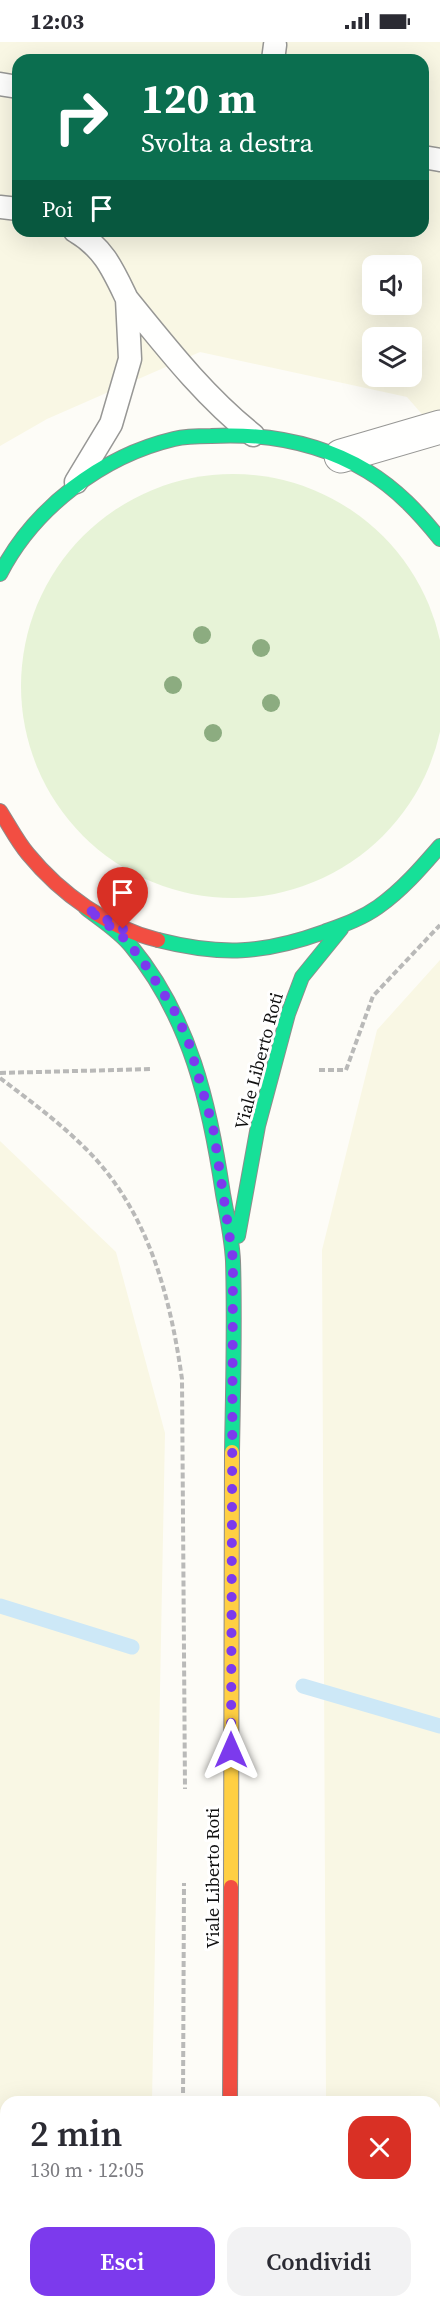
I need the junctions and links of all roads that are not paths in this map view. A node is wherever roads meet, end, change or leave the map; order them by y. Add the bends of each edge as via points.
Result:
1 (86, 237) edge
2 (127, 299) junction
3 (440, 427) edge
4 (253, 435) junction
5 (341, 456) junction
6 (74, 486) junction
7 (33, 524) junction
8 (11, 530) dead end
9 (440, 539) edge
10 (0, 574) edge
11 (0, 811) edge
12 (440, 846) edge
13 (86, 908) junction
14 (347, 923) junction
15 (233, 1259) junction
16 (230, 2096) edge

1 - 2 lane via 110,263
2 - 4 lane via 225,413
2 - 6 lane via 130,359 111,424
3 - 5 street
4 - 5 street via 287,439
4 - 6 street via 232,433 176,439 123,457
5 - 9 street via 389,485 430,524
6 - 7 street
7 - 8 street
7 - 10 street
11 - 13 street via 13,836 44,873
12 - 14 street via 410,880 366,915
13 - 14 street via 123,929 170,945 218,952 268,950 315,938
13 - 15 street, Viale Liberto Roti via 120,934 146,966 188,1040 213,1127
14 - 15 street, Viale Liberto Roti via 302,977 288,1014 258,1126
15 - 16 street, Viale Liberto Roti

